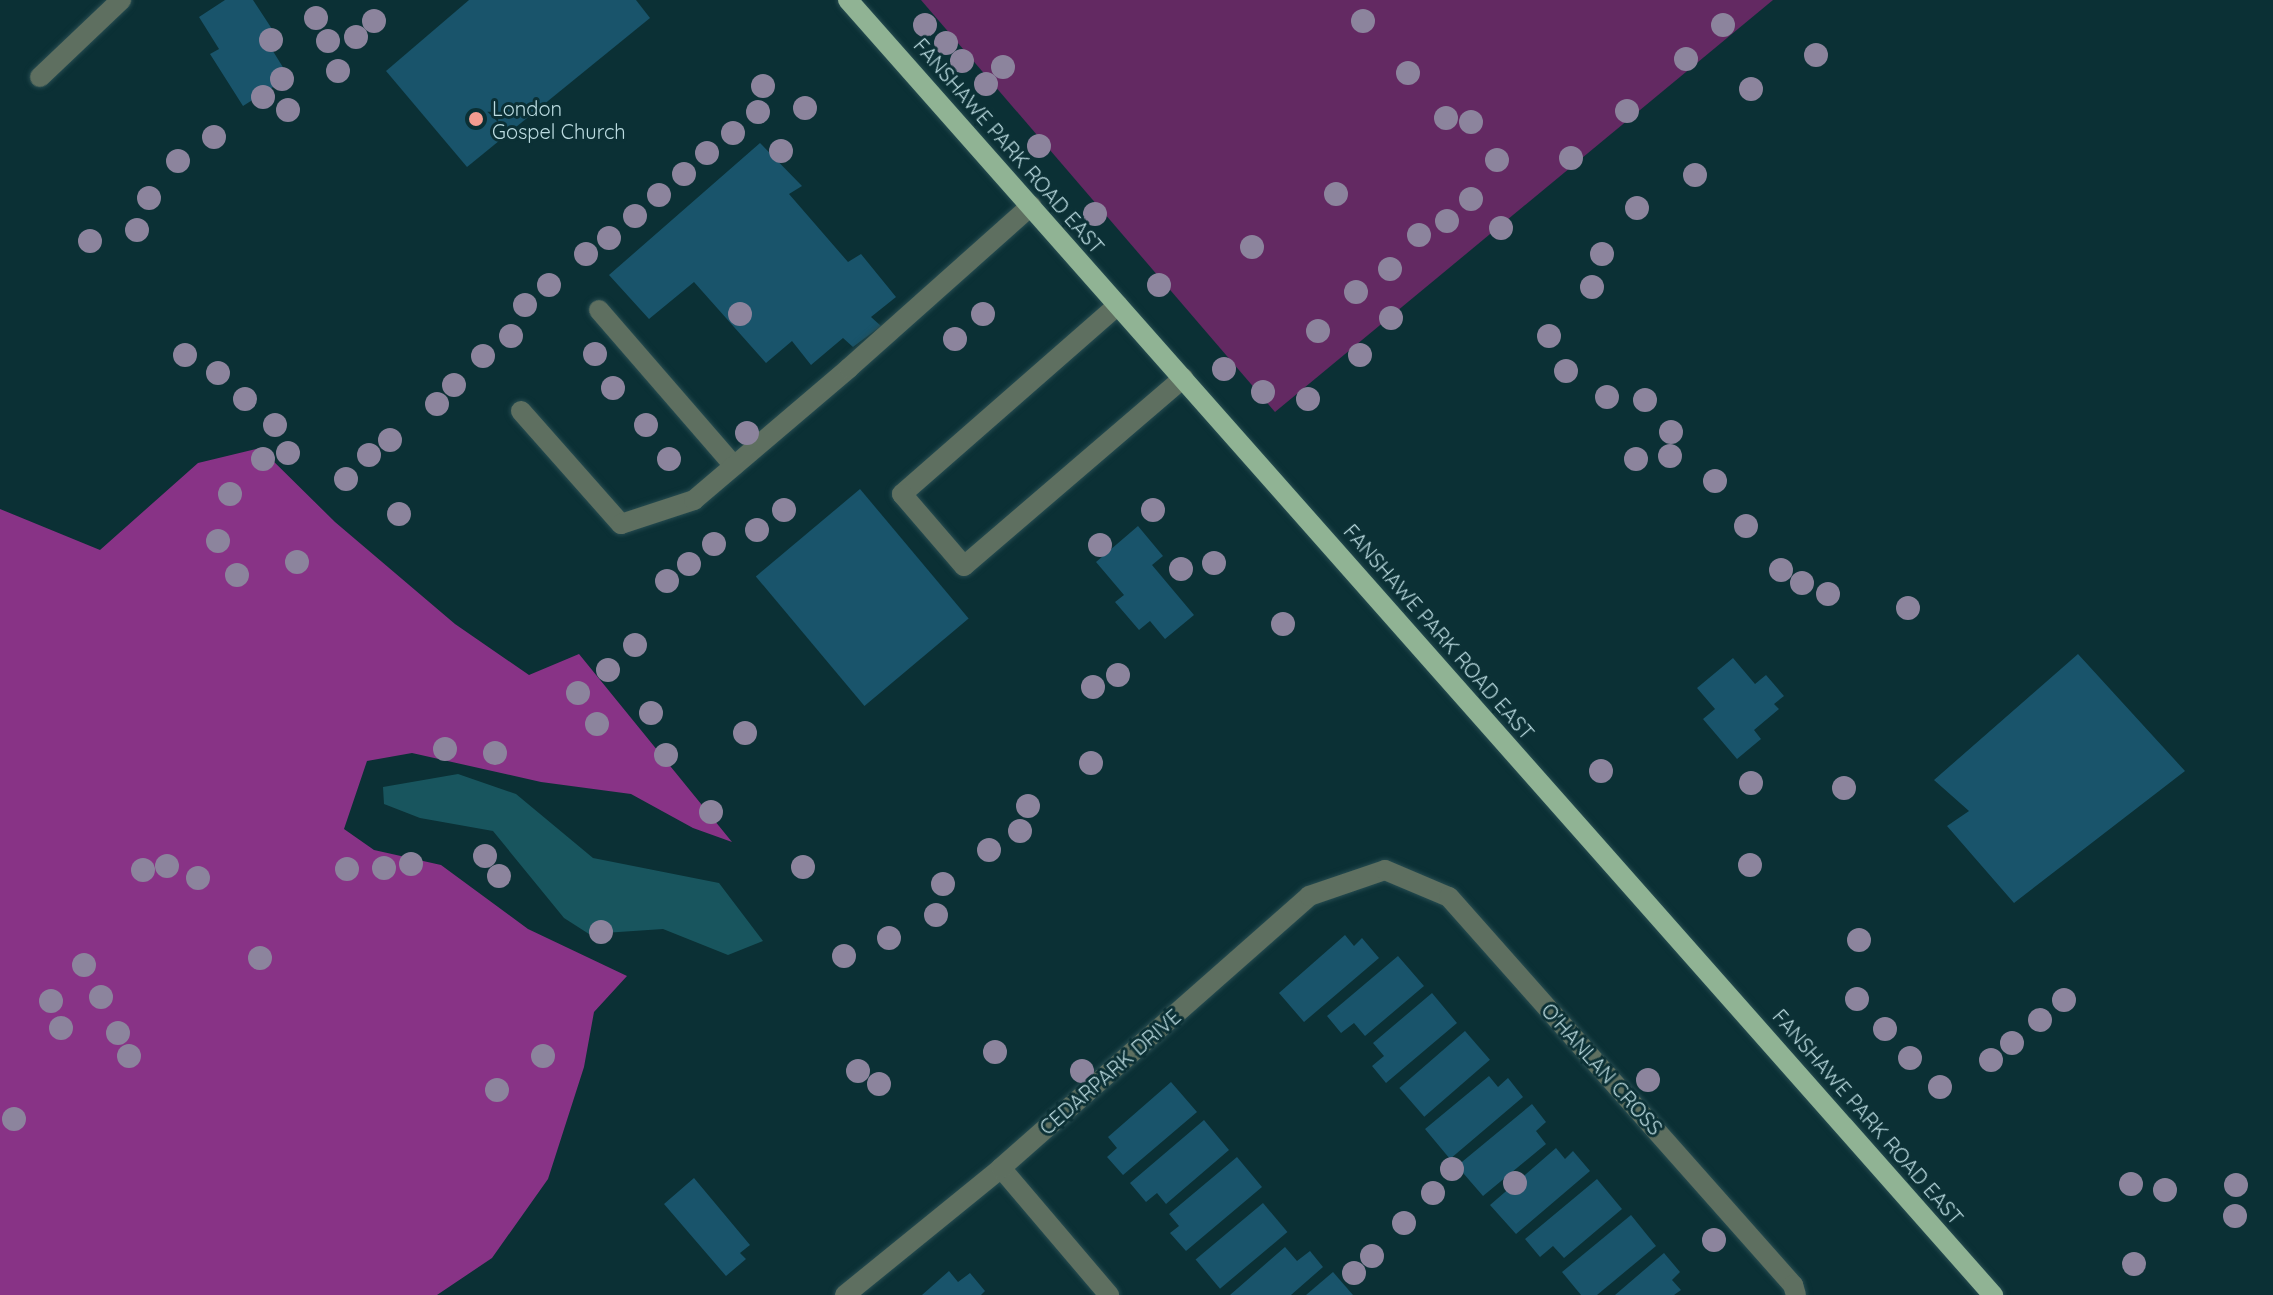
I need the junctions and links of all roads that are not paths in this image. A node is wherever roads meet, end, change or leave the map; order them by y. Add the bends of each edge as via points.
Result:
1 (121, 0) edge
2 (848, 0) edge
3 (40, 77) dead end
4 (1031, 206) junction
5 (1118, 305) junction
6 (599, 310) dead end
7 (1183, 378) junction
8 (521, 411) dead end
9 (734, 466) junction
10 (1385, 870) joint
11 (1001, 1168) junction
12 (845, 1295) edge
13 (1109, 1295) edge
14 (1796, 1295) edge
15 (1993, 1295) edge

1 - 3 street
2 - 4 main road, FANSHAWE PARK ROAD EAST
4 - 5 main road, FANSHAWE PARK ROAD EAST
4 - 9 street
5 - 7 main road, FANSHAWE PARK ROAD EAST
5 - 7 street via 902,494 964,566
6 - 9 street
7 - 15 main road, FANSHAWE PARK ROAD EAST
8 - 9 street via 621,524 694,500
10 - 11 street, CEDARPARK DRIVE via 1309,896
10 - 14 street, O'HANLAN CROSS via 1449,897 1793,1285
11 - 12 street, CEDARPARK DRIVE
11 - 13 street

